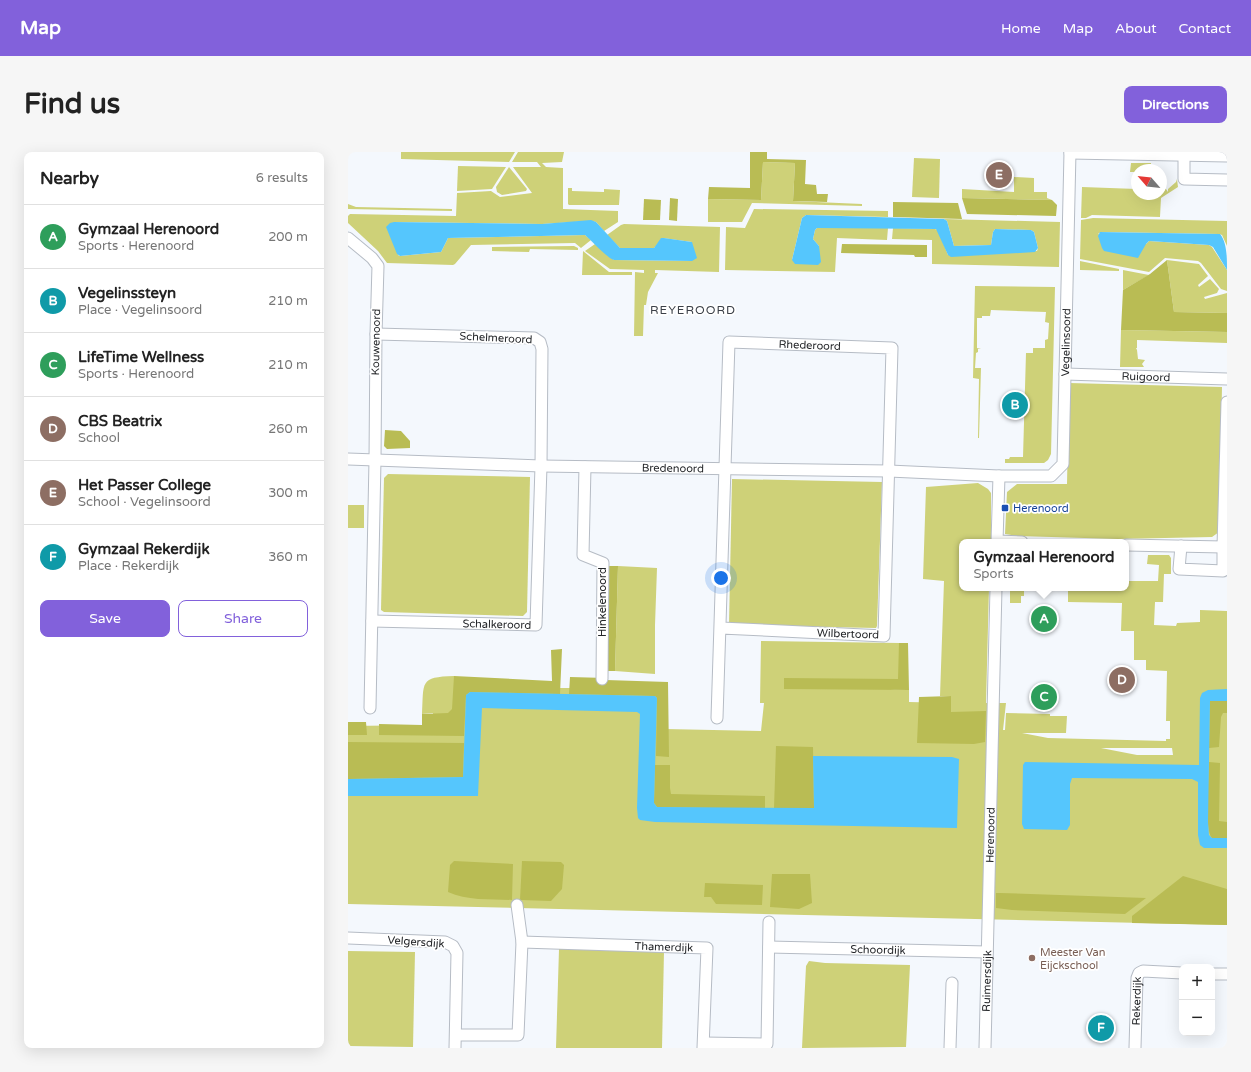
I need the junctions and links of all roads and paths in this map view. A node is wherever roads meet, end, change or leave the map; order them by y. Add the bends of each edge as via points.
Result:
1 (1070, 153) edge
2 (1184, 156) junction
3 (1227, 156) edge
4 (1227, 180) edge
5 (348, 238) edge
6 (376, 334) junction
7 (1065, 374) junction
8 (1227, 379) edge
9 (1227, 402) edge
10 (348, 459) edge
11 (375, 460) junction
12 (541, 466) junction
13 (585, 467) junction
14 (725, 469) junction
15 (889, 471) junction
16 (999, 476) junction
17 (997, 539) edge
18 (1129, 545) edge
19 (1181, 546) junction
20 (1223, 547) junction
21 (996, 591) edge
22 (372, 621) junction
23 (721, 628) junction
24 (602, 679) dead end
25 (370, 708) dead end
26 (717, 718) dead end
27 (517, 905) dead end
28 (988, 914) joint
29 (769, 922) dead end
30 (348, 938) edge
31 (522, 942) junction
32 (769, 947) junction
33 (986, 952) junction
34 (1179, 973) edge
35 (1215, 974) edge
36 (1227, 974) edge
37 (952, 983) dead end
38 (456, 1035) junction
39 (704, 1045) edge
40 (455, 1048) edge
41 (950, 1048) edge
42 (985, 1048) edge
43 (1135, 1048) edge

1 - 2 street
1 - 7 street, Vegelinsoord
2 - 3 street
2 - 4 street via 1184,179
5 - 6 street, Kouwenoord via 378,266
6 - 11 street, Kouwenoord
6 - 12 street, Schelmeroord via 534,338 540,342
7 - 8 street, Ruigoord
7 - 16 street, Vegelinsoord via 1063,464 1051,476
9 - 20 street
10 - 11 street, Bredenoord
11 - 12 street, Bredenoord
11 - 22 street
12 - 13 street, Bredenoord
12 - 22 street, Schalkeroord via 536,624
13 - 14 street, Bredenoord
13 - 24 street, Hinkelenoord via 583,555 603,563
14 - 15 street, Bredenoord
14 - 15 street, Rhederoord via 729,342 892,348
14 - 23 street
15 - 16 street, Bredenoord
15 - 23 street, Wilbertoord via 884,636
16 - 17 street
18 - 19 street
19 - 20 street
19 - 20 street via 1179,569 1223,571
21 - 28 street, Herenoord
22 - 25 street
23 - 26 street
27 - 31 street
28 - 33 street, Ruimersdijk
29 - 32 street
30 - 38 street, Velgersdijk via 445,942 453,946 457,953
31 - 38 street via 518,1035
31 - 39 street, Thamerdijk via 707,948
32 - 33 street, Schoordijk
32 - 39 street via 767,1044
33 - 42 street, Ruimersdijk
34 - 43 street, Rekerdijk via 1139,973
35 - 36 street
37 - 41 street
38 - 40 street, Velgersdijk

